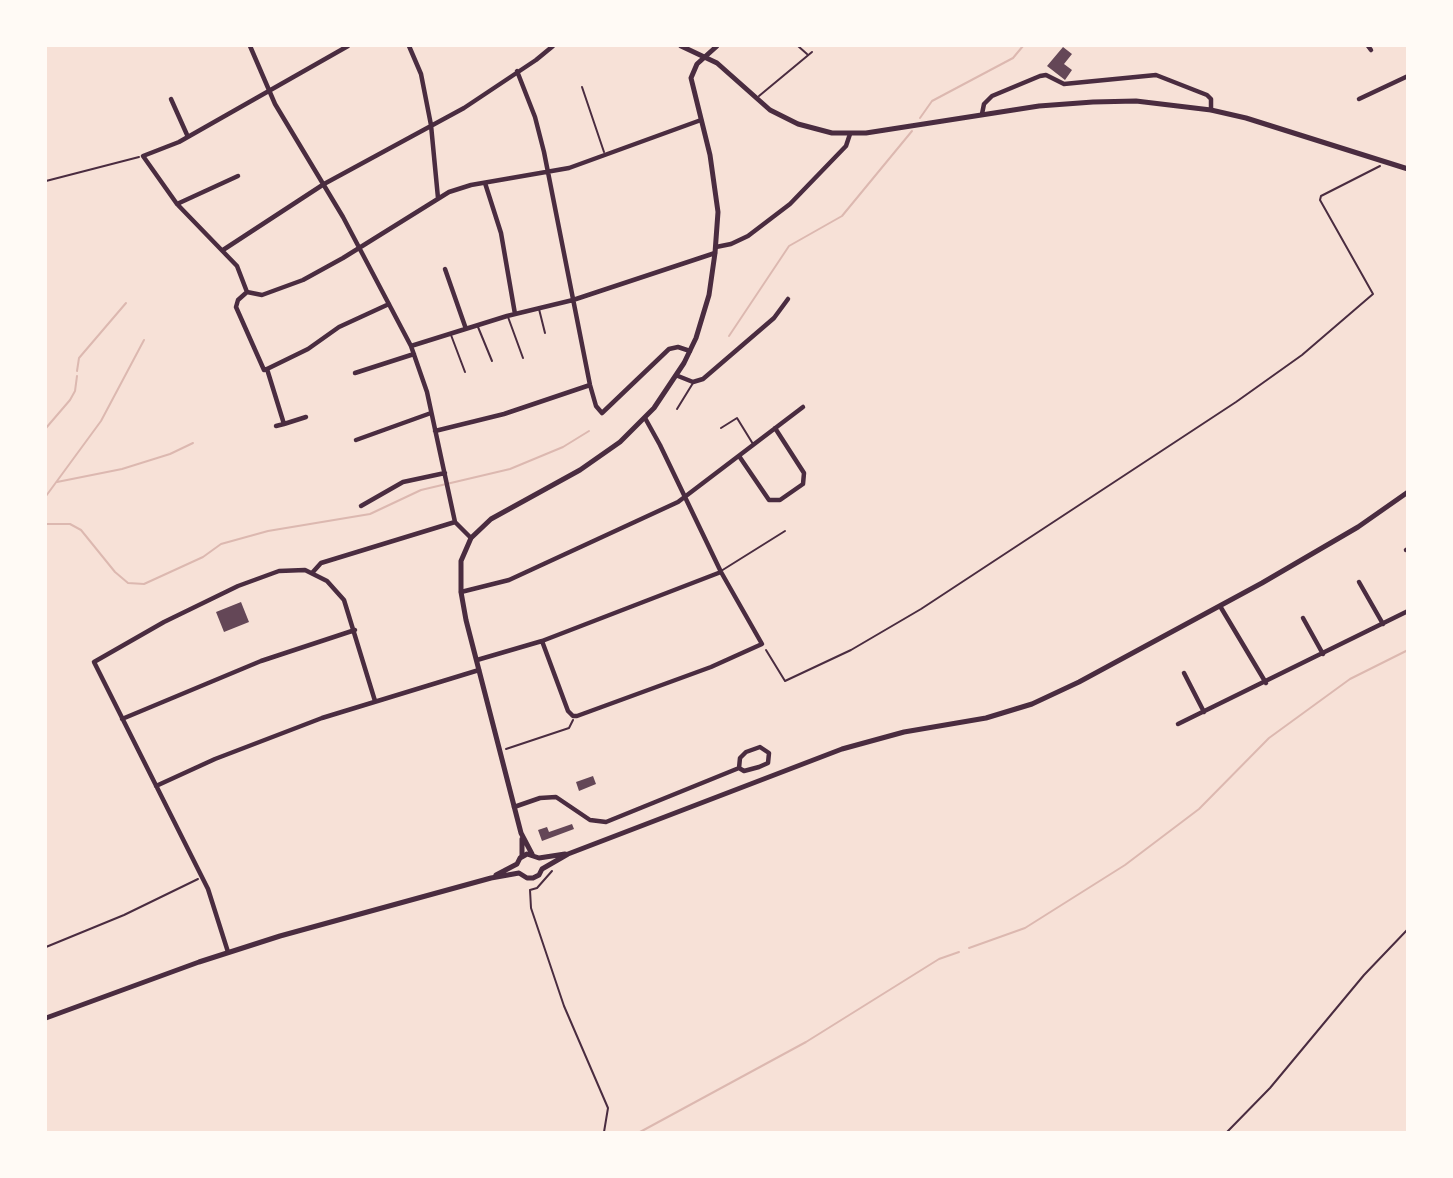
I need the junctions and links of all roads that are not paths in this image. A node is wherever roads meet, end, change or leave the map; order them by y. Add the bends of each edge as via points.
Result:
1 (250, 46) edge
2 (348, 46) edge
3 (408, 46) edge
4 (553, 46) edge
5 (681, 46) edge
6 (717, 46) edge
7 (798, 46) edge
8 (812, 52) dead end
9 (808, 55) junction
10 (705, 56) junction
11 (517, 71) junction
12 (1408, 76) edge
13 (582, 87) dead end
14 (268, 90) junction
15 (171, 99) dead end
16 (755, 99) junction
17 (1359, 99) dead end
18 (1211, 110) junction
19 (982, 114) junction
20 (701, 120) junction
21 (431, 125) junction
22 (850, 134) junction
23 (188, 137) junction
24 (605, 156) junction
25 (1408, 169) edge
26 (549, 172) junction
27 (238, 176) dead end
28 (485, 183) junction
29 (324, 184) junction
30 (438, 198) junction
31 (177, 204) junction
32 (359, 248) junction
33 (223, 250) junction
34 (715, 250) junction
35 (445, 268) dead end
36 (247, 292) junction
37 (788, 299) dead end
38 (573, 300) junction
39 (389, 304) junction
40 (538, 308) junction
41 (515, 314) junction
42 (507, 316) junction
43 (478, 326) junction
44 (466, 329) junction
45 (545, 332) dead end
46 (451, 334) junction
47 (411, 346) junction
48 (690, 351) junction
49 (414, 354) junction
50 (523, 358) dead end
51 (492, 361) dead end
52 (267, 369) junction
53 (466, 372) dead end
54 (355, 373) dead end
55 (678, 376) junction
56 (693, 382) junction
57 (590, 385) junction
58 (803, 407) dead end
59 (677, 410) dead end
60 (431, 413) junction
61 (306, 417) dead end
62 (645, 418) junction
63 (284, 424) junction
64 (276, 426) dead end
65 (721, 428) dead end
66 (775, 428) junction
67 (435, 431) junction
68 (356, 440) dead end
69 (754, 444) junction
70 (739, 456) junction
71 (445, 475) junction
72 (1408, 492) edge
73 (685, 498) junction
74 (361, 506) dead end
75 (456, 522) junction
76 (785, 531) dead end
77 (471, 538) junction
78 (720, 572) junction
79 (312, 573) junction
80 (1359, 582) dead end
81 (461, 592) junction
82 (1220, 606) junction
83 (1408, 611) edge
84 (1303, 618) dead end
85 (1383, 624) junction
86 (355, 631) junction
87 (542, 641) junction
88 (1323, 654) junction
89 (477, 660) junction
90 (480, 670) junction
91 (1184, 673) dead end
92 (1266, 683) junction
93 (375, 701) junction
94 (1204, 712) junction
95 (122, 719) junction
96 (1178, 724) dead end
97 (739, 768) junction
98 (156, 786) junction
99 (514, 807) junction
100 (522, 835) junction
101 (532, 854) junction
102 (568, 854) junction
103 (522, 856) junction
104 (539, 858) junction
105 (517, 864) junction
106 (542, 869) junction
107 (519, 873) junction
108 (491, 878) junction
109 (228, 952) junction
110 (46, 1018) edge

1 - 14 street
2 - 14 street
3 - 21 street via 419,66
4 - 11 street
5 - 10 main road
6 - 10 main road
7 - 9 lane
8 - 9 lane
9 - 16 lane
10 - 16 main road
10 - 20 main road via 691,78
11 - 21 street
11 - 26 street
12 - 17 street
13 - 24 lane
14 - 23 street
14 - 29 street
15 - 23 street
16 - 22 main road via 798,124
18 - 19 main road via 1136,101
18 - 19 street via 1207,94 1156,75 1064,83 1046,75 992,96
18 - 25 main road via 1270,124
19 - 22 main road
20 - 24 street
20 - 34 main road via 716,192
21 - 29 street
21 - 30 street
22 - 34 street via 846,146 790,204 748,236
23 - 31 street via 143,156
24 - 26 street
26 - 28 street
26 - 38 street
27 - 31 street
28 - 30 street
28 - 41 street via 504,246
29 - 32 street
29 - 33 street
30 - 32 street
31 - 33 street
32 - 36 street via 303,280 262,295
32 - 39 street
33 - 36 street via 237,266
34 - 38 street
34 - 48 main road via 705,309
35 - 44 street
36 - 52 street via 236,307
37 - 56 street via 774,318
38 - 40 street
38 - 57 street
39 - 47 street
39 - 52 street
40 - 41 street
40 - 45 lane
41 - 42 street
42 - 43 street
42 - 50 lane
43 - 44 street
43 - 51 lane
44 - 46 street
46 - 47 street
46 - 53 lane
47 - 49 street
48 - 55 main road
48 - 57 street via 669,349 602,413
49 - 54 street
49 - 60 street
52 - 63 street
55 - 56 street
55 - 62 main road
56 - 59 lane
57 - 67 street
58 - 66 street
60 - 67 street
60 - 68 street
61 - 63 street
62 - 73 street
62 - 77 main road via 600,457 491,519
63 - 64 street
65 - 69 lane via 737,418
66 - 69 street
66 - 70 street via 804,473 805,481 799,487 776,502 769,500
67 - 71 street
69 - 70 street
70 - 73 street
71 - 74 street via 403,482
71 - 75 street
72 - 82 main road via 1345,535
73 - 78 street
73 - 81 street via 509,580
75 - 77 street
75 - 79 street via 321,563
76 - 78 lane
77 - 81 main road via 461,561
78 - 87 street
78 - 87 street via 762,644 688,676 573,716
79 - 86 street via 338,592
79 - 95 street via 289,570 251,581 94,662
80 - 85 street
81 - 89 main road
82 - 92 street
82 - 102 main road via 1056,694 1021,708 842,749
83 - 85 street
84 - 88 street
85 - 88 street
86 - 93 street
86 - 95 street via 261,661
87 - 89 street
88 - 92 street
89 - 90 main road
90 - 93 street
90 - 99 main road
91 - 94 street
92 - 94 street
93 - 98 street via 260,741
94 - 96 street
95 - 98 street
97 - 97 street via 748,771 765,765 769,753 760,747 746,752
97 - 99 street via 606,822 590,820 552,796
98 - 109 street via 202,877
99 - 100 main road
100 - 101 main road
100 - 103 main road
101 - 103 main road
101 - 104 main road
102 - 104 main road
102 - 106 main road
103 - 105 main road
104 - 106 main road
105 - 107 main road
105 - 108 main road
106 - 107 main road via 533,878
107 - 108 main road
108 - 109 main road
109 - 110 main road

